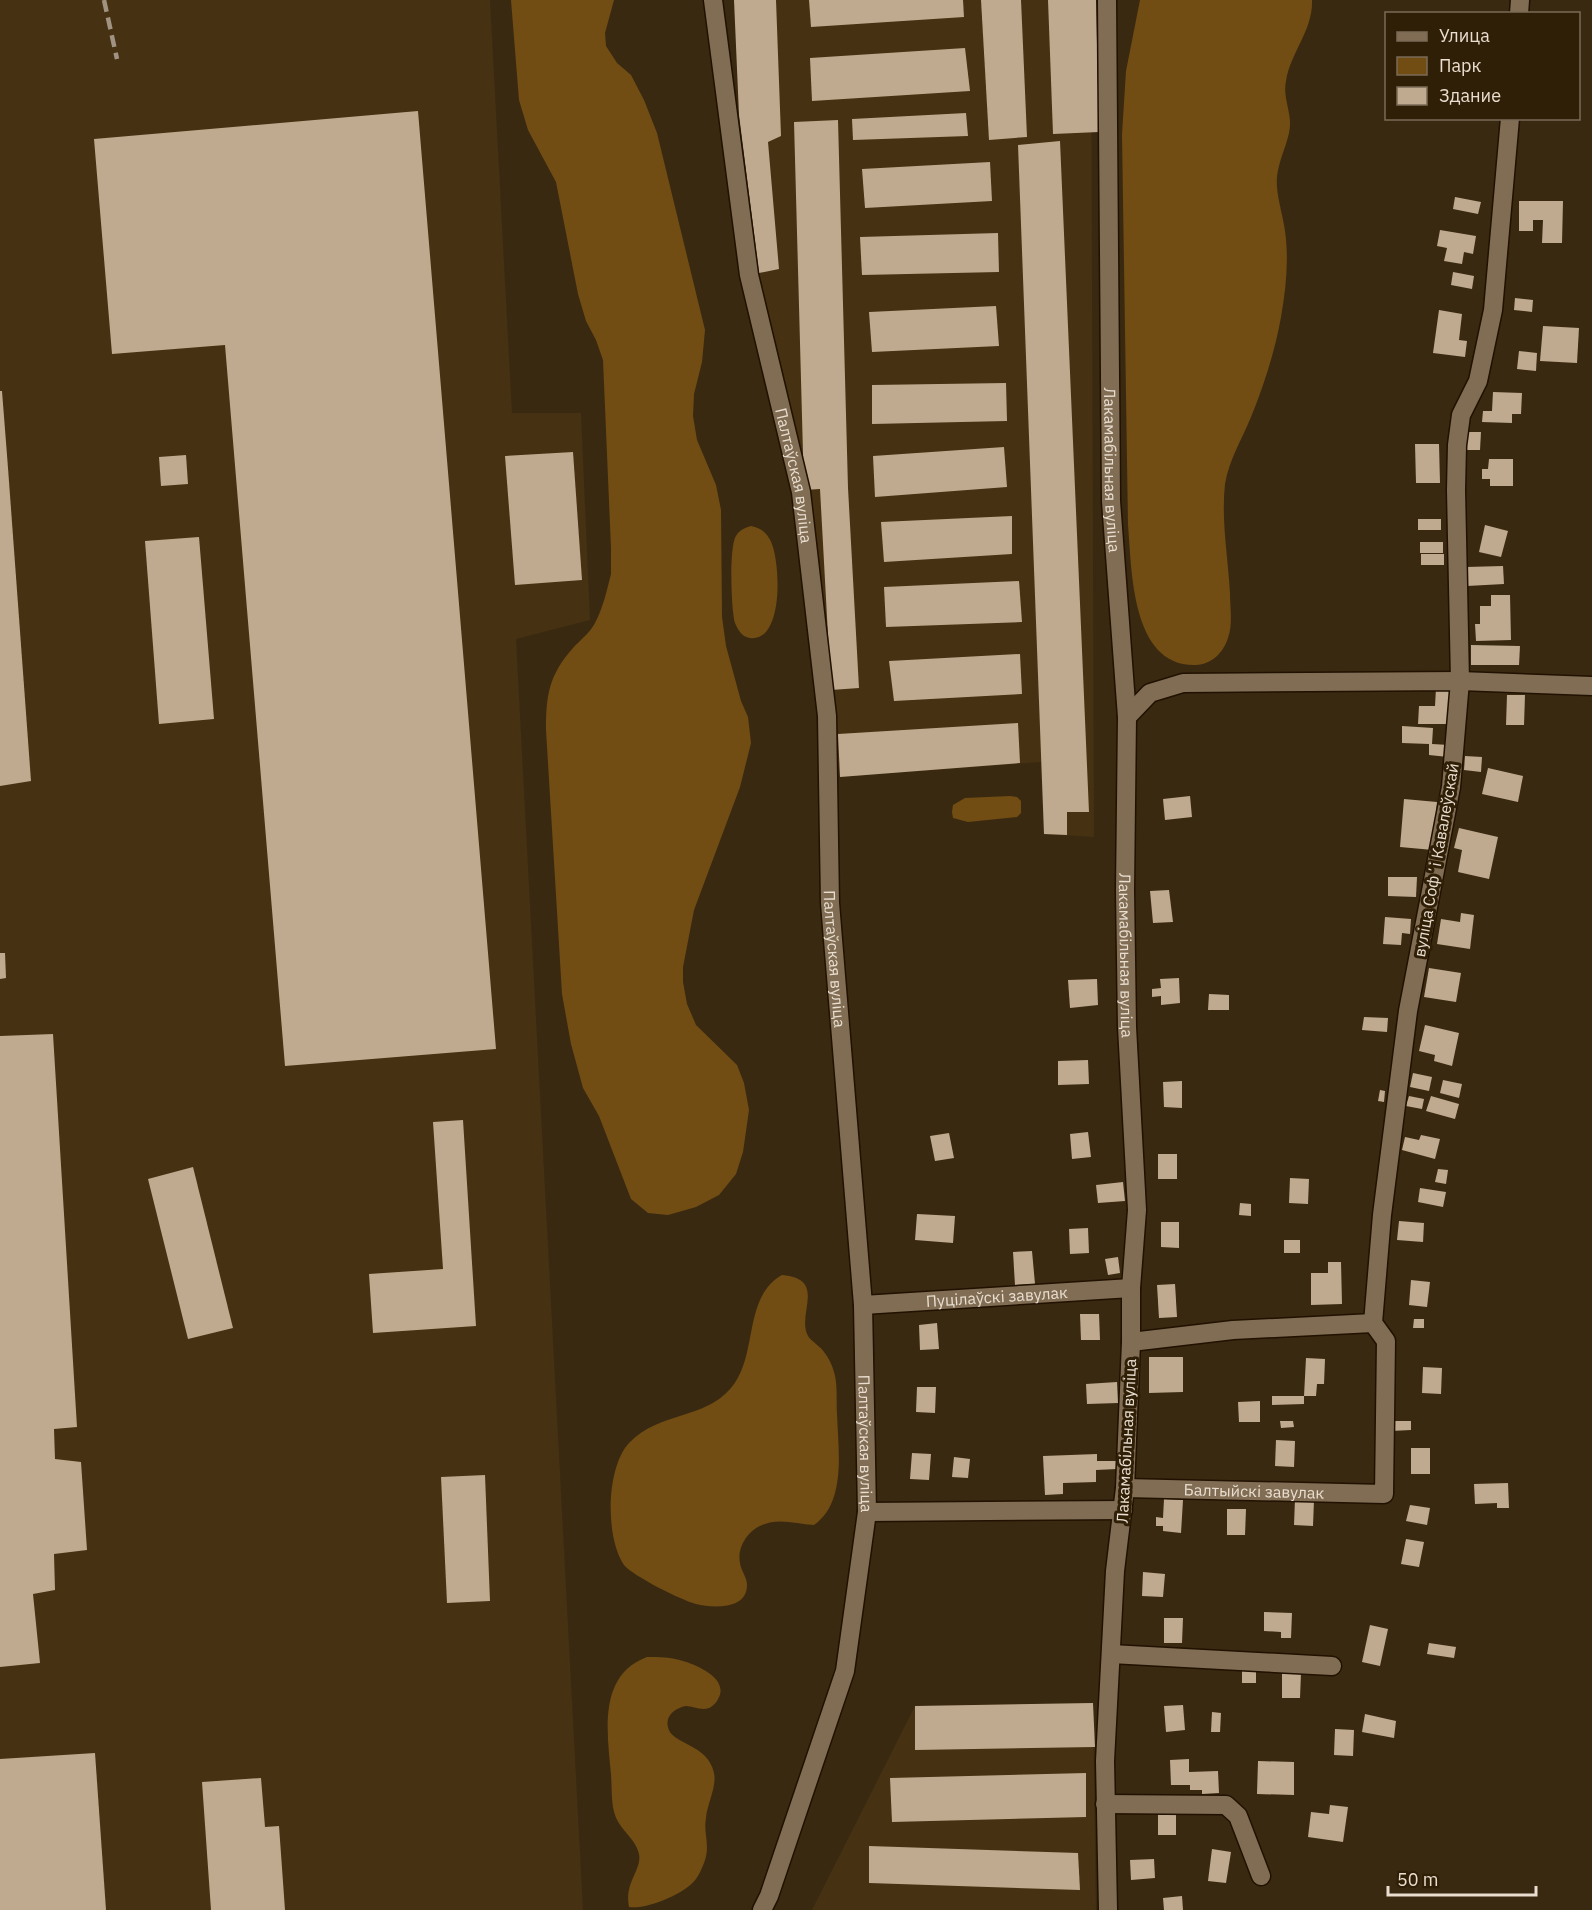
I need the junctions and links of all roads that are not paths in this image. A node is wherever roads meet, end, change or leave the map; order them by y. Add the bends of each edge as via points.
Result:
1 (713, 0) edge
2 (1107, 0) edge
3 (1510, 120) edge
4 (1460, 681) junction
5 (1592, 686) edge
6 (1127, 717) junction
7 (1131, 1288) junction
8 (862, 1305) junction
9 (1373, 1323) junction
10 (1131, 1342) junction
11 (1125, 1488) junction
12 (1123, 1510) junction
13 (867, 1512) junction
14 (1111, 1654) junction
15 (1332, 1666) dead end
16 (1105, 1804) junction
17 (1261, 1876) dead end
18 (762, 1910) edge
19 (1108, 1910) edge

1 - 8 street, Палтаўская вуліца via 749,275 801,492 827,716 830,903
2 - 6 street, Лакамабільная вуліца via 1111,501
3 - 4 street, вуліца Софʼі Кавалеўскай via 1493,310 1478,381 1461,415 1457,445
4 - 5 street
4 - 6 street via 1183,683 1150,693
4 - 9 street, вуліца Софʼі Кавалеўскай via 1451,787 1408,1011 1382,1215
6 - 7 street, Лакамабільная вуліца via 1127,1027 1137,1210
7 - 8 street, Пуцілаўскі завулак
7 - 10 street, Лакамабільная вуліца
8 - 13 street, Палтаўская вуліца
9 - 10 street via 1233,1330
9 - 11 street, Балтыйскі завулак via 1386,1341 1384,1494
10 - 11 street, Лакамабільная вуліца
11 - 12 street, Лакамабільная вуліца
12 - 13 street
12 - 14 street, Лакамабільная вуліца
13 - 18 street, Палтаўская вуліца via 845,1671
14 - 15 street
14 - 16 street, Лакамабільная вуліца
16 - 17 street via 1226,1805 1238,1816
16 - 19 street, Лакамабільная вуліца

